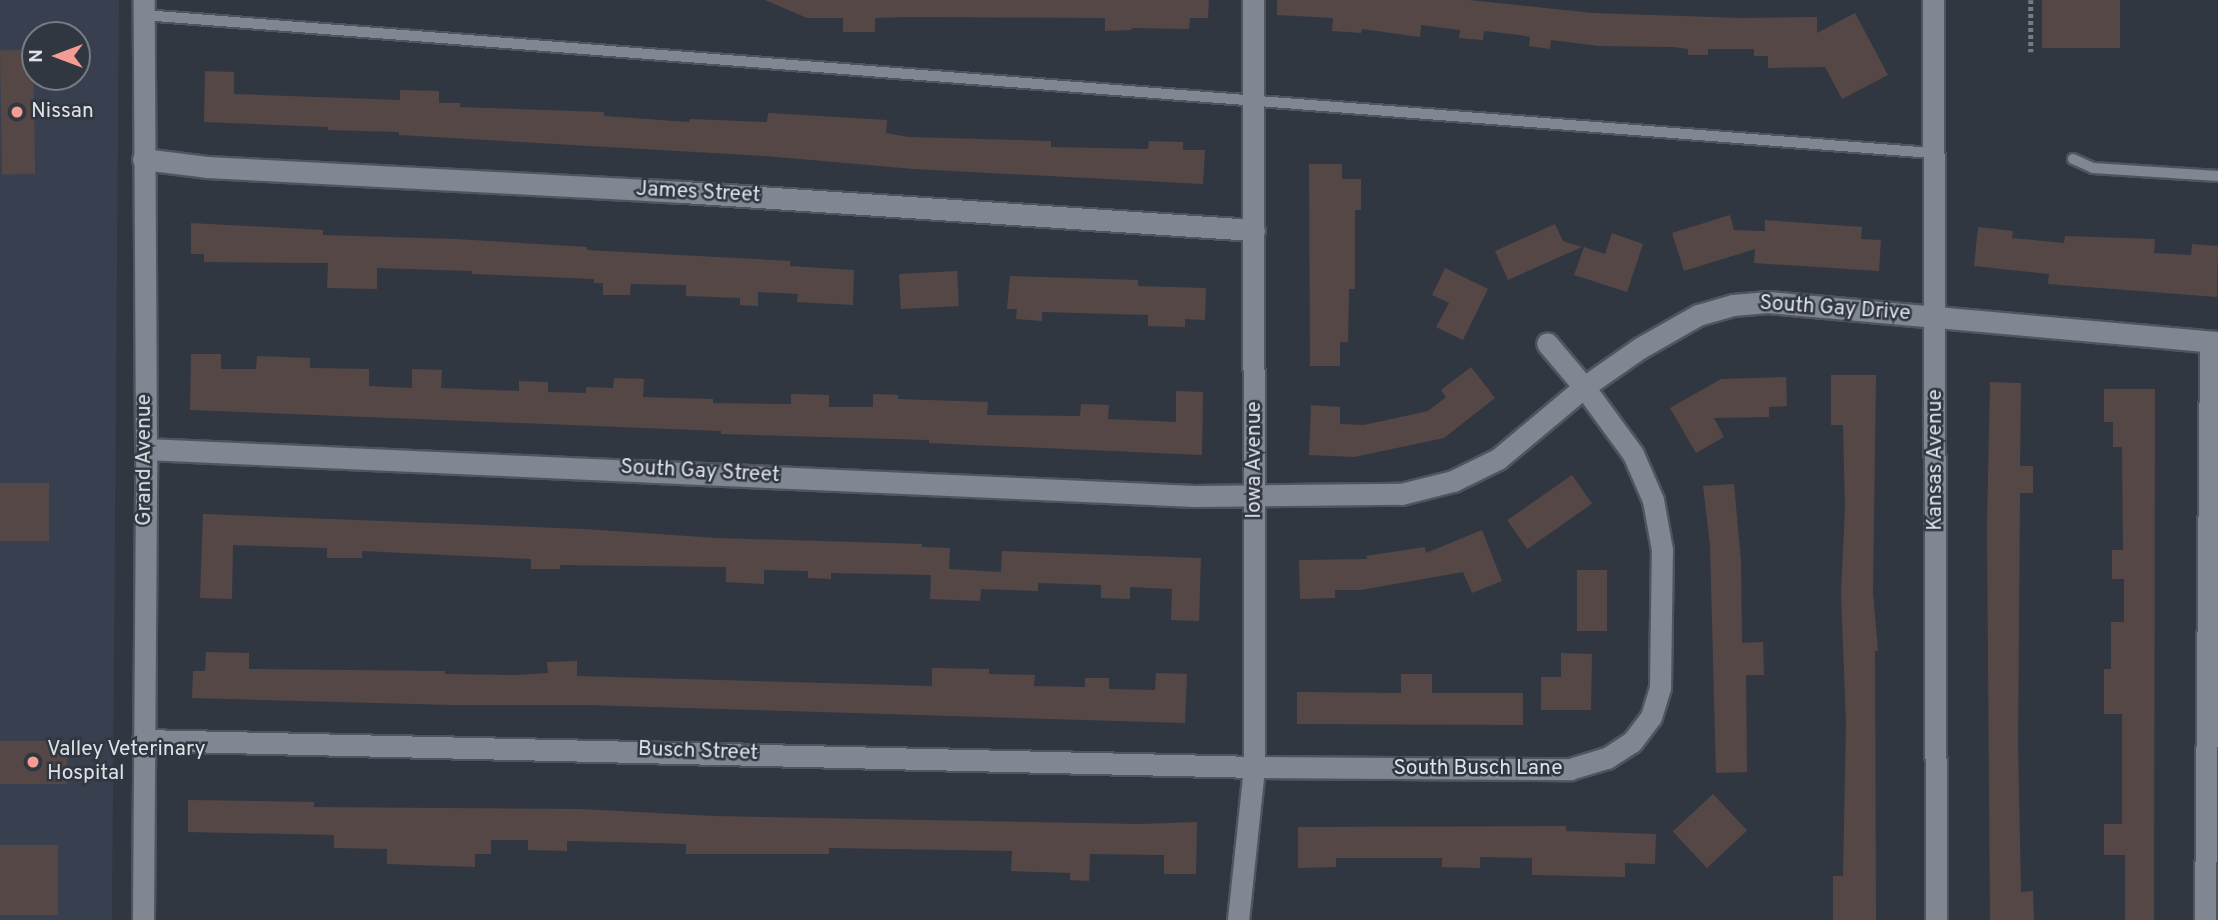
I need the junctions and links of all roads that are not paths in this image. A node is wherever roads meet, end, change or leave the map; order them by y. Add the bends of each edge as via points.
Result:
1 (1253, 0) edge
2 (1933, 0) edge
3 (144, 8) edge
4 (1254, 103) junction
5 (1934, 153) junction
6 (143, 159) junction
7 (2073, 159) dead end
8 (2218, 176) edge
9 (1254, 230) junction
10 (1935, 316) junction
11 (2214, 342) edge
12 (1547, 343) dead end
13 (1584, 387) junction
14 (146, 449) junction
15 (1255, 496) junction
16 (143, 740) junction
17 (1254, 767) junction
18 (143, 920) edge
19 (1238, 920) edge
20 (1936, 920) edge
21 (2205, 920) edge

1 - 4 street, Iowa Avenue
2 - 5 street, Kansas Avenue
3 - 4 lane
3 - 6 street, Grand Avenue
4 - 5 lane
4 - 9 street, Iowa Avenue
5 - 10 street, Kansas Avenue
6 - 9 street, James Street via 208,167 683,192
6 - 14 street, Grand Avenue
7 - 8 lane via 2093,167
9 - 15 street, Iowa Avenue
10 - 11 street, South Gay Drive
10 - 13 street, South Gay Drive via 1768,302 1733,305 1698,315
10 - 20 street, Kansas Avenue
11 - 21 street
12 - 13 street, South Busch Lane
13 - 15 street, South Gay Drive via 1499,459 1453,481 1401,494
13 - 17 street, South Busch Lane via 1633,454 1653,500 1662,550 1660,687 1651,717 1632,742 1607,758 1570,769
14 - 15 street, South Gay Street via 1006,489
14 - 16 street, Grand Avenue
15 - 17 street, Iowa Avenue
16 - 17 street, Busch Street
16 - 18 street, Grand Avenue
17 - 19 street, Iowa Avenue

